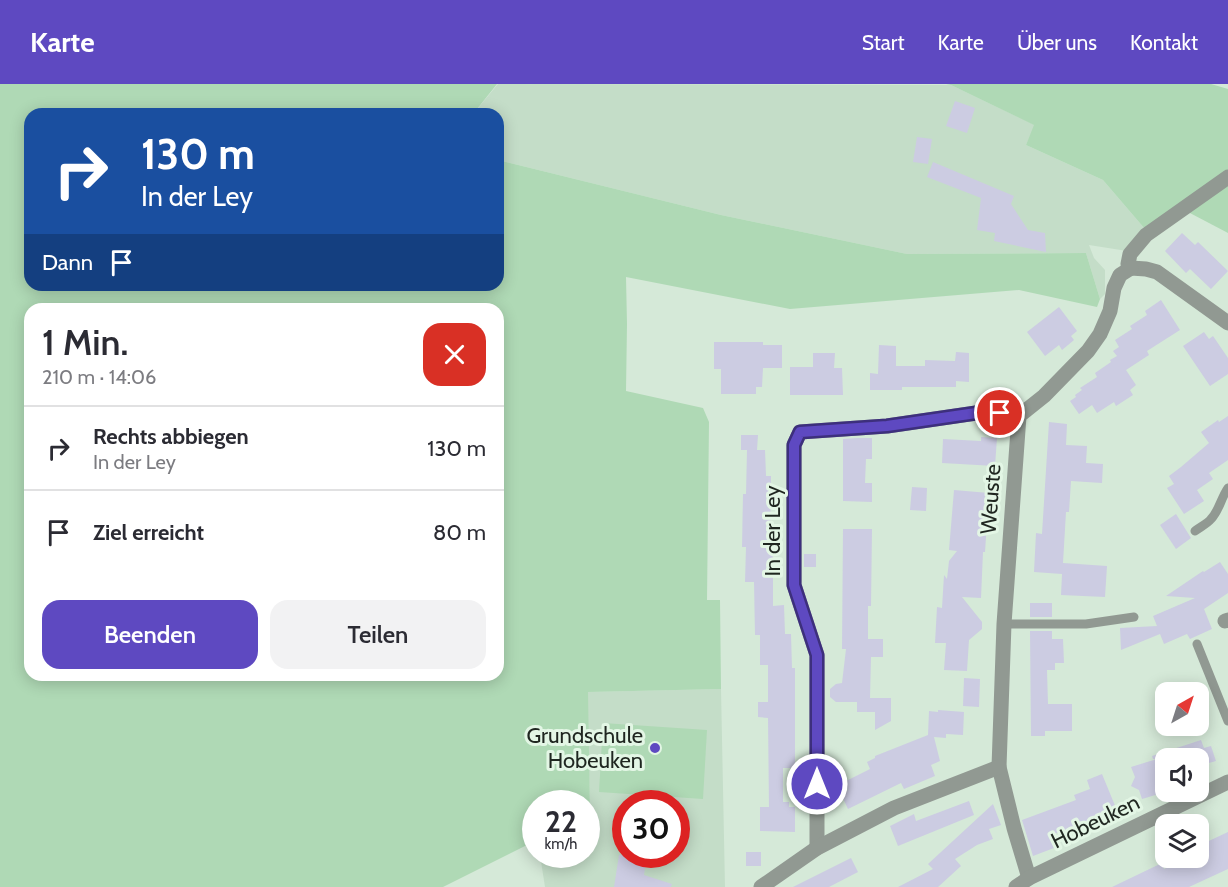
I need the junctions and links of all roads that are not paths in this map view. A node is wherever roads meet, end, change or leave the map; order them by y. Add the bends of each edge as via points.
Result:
1 (1228, 177) edge
2 (1131, 268) junction
3 (1228, 323) edge
4 (1019, 416) junction
5 (1228, 488) edge
6 (1195, 531) dead end
7 (1134, 617) dead end
8 (1004, 624) junction
9 (1197, 644) dead end
10 (1228, 721) edge
11 (999, 767) junction
12 (1228, 782) edge
13 (817, 848) junction
14 (1029, 878) junction
15 (761, 887) edge
16 (1016, 887) edge

1 - 2 street via 1146,235 1130,254
2 - 3 street via 1157,272
2 - 4 street via 1120,275 1100,334 1088,351
4 - 8 street, Weuste
4 - 13 street, In der Ley via 983,412 887,426 800,432 794,445 794,585 817,655
5 - 6 lane via 1216,514
7 - 8 lane via 1086,624
8 - 11 street, Weuste
9 - 10 lane
11 - 13 street via 894,808
11 - 14 street, Weuste
12 - 14 street, Hobeuken
13 - 15 street
14 - 16 street, Hobeuken

